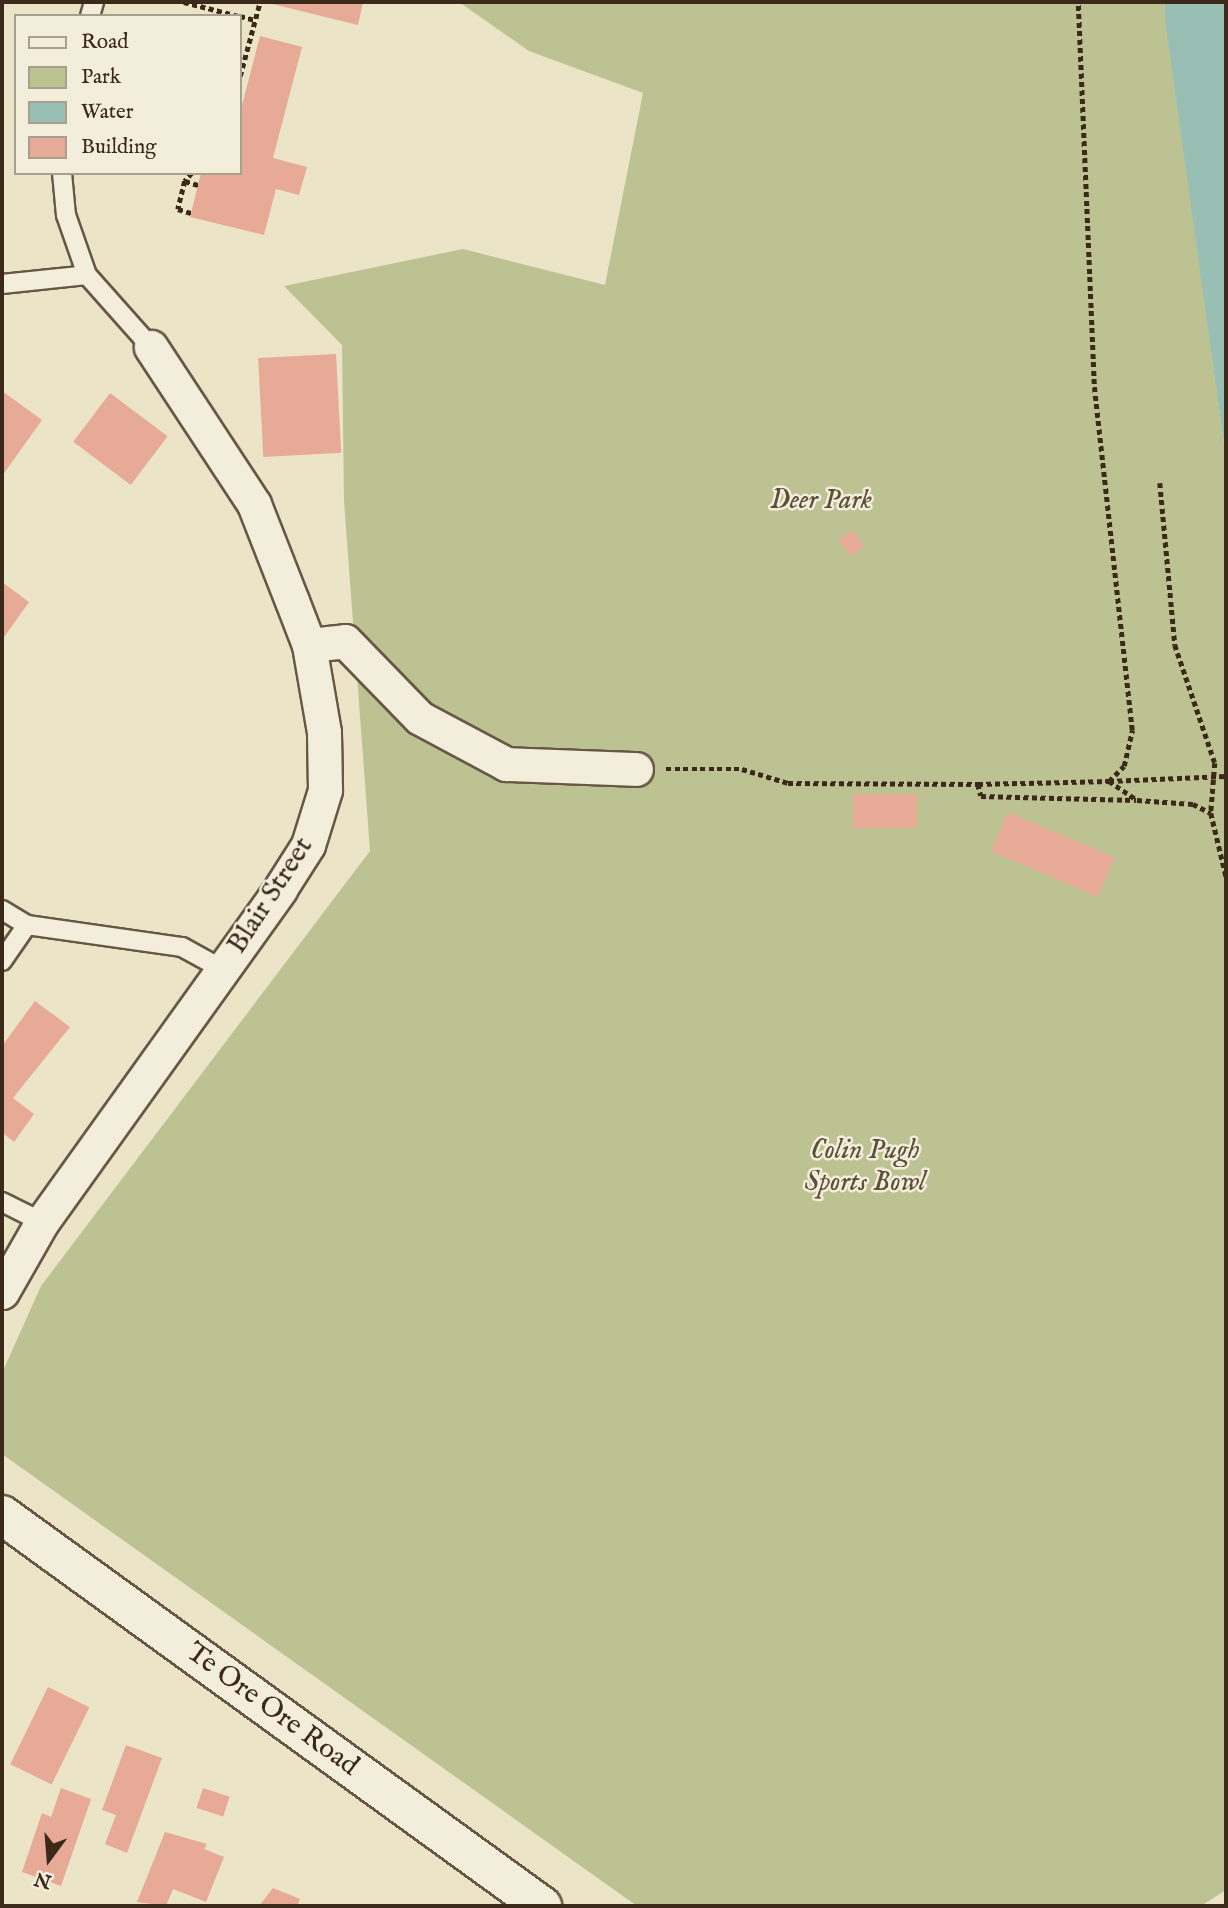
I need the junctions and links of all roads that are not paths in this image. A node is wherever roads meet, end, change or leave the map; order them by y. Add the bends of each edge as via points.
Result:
1 (62, 175) edge
2 (88, 275) junction
3 (2, 284) edge
4 (152, 347) joint
5 (309, 645) junction
6 (636, 769) road end
7 (2, 910) edge
8 (27, 925) junction
9 (2, 961) edge
10 (223, 970) junction
11 (2, 1202) edge
12 (42, 1222) junction
13 (2, 1292) edge
14 (2, 1515) edge
15 (542, 1906) edge

1 - 2 lane via 66,215
2 - 3 lane
2 - 4 lane
4 - 5 street, Blair Street via 254,504
5 - 6 street via 345,640 420,718 506,764
5 - 10 street, Blair Street via 326,759 319,818
7 - 8 lane
8 - 9 lane
8 - 10 lane via 182,947
10 - 12 street, Blair Street
11 - 12 lane
12 - 13 street, Blair Street
14 - 15 main road, Te Ore Ore Road

